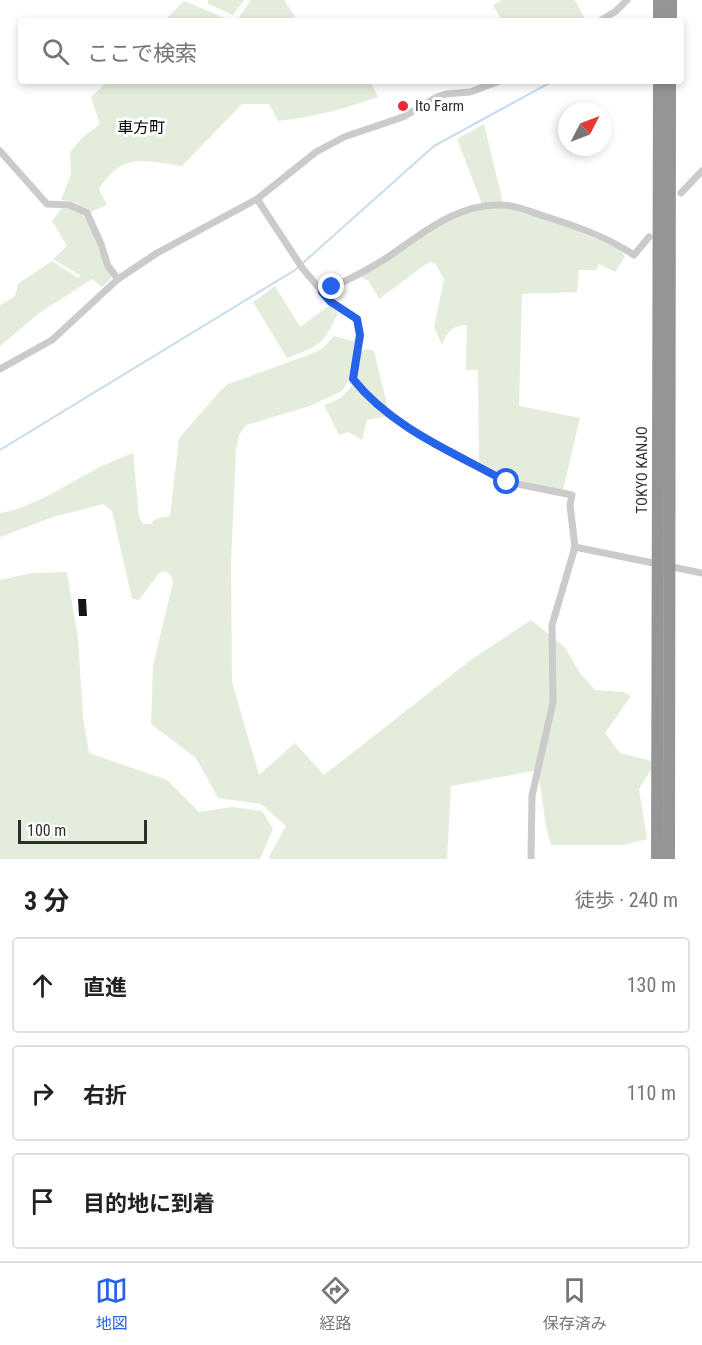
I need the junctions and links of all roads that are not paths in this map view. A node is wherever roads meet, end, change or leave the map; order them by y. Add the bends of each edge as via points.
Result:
1 (627, 0) edge
2 (659, 0) edge
3 (671, 0) edge
4 (605, 18) edge
5 (659, 18) edge
6 (671, 18) edge
7 (492, 84) edge
8 (659, 84) edge
9 (670, 84) edge
10 (0, 151) edge
11 (702, 171) edge
12 (681, 193) dead end
13 (257, 199) junction
14 (649, 237) dead end
15 (118, 279) junction
16 (322, 292) junction
17 (0, 369) edge
18 (575, 547) junction
19 (663, 566) junction
20 (702, 573) edge
21 (531, 859) edge
22 (657, 859) edge
23 (669, 859) edge

1 - 4 street
2 - 5 highway
3 - 6 highway
7 - 13 street via 470,92 447,94 393,122 344,137 316,152
8 - 19 highway, TOKYO KANJO
9 - 19 highway, TOKYO KANJO
10 - 15 street via 47,204 70,205 87,213 108,266
11 - 12 street
13 - 15 street
13 - 16 street
14 - 16 street via 634,255 572,225 503,205 482,206 436,224 374,266
15 - 17 street via 52,339
16 - 18 street via 357,319 360,335 353,379 365,394 416,433 507,482 572,495
18 - 19 street
18 - 21 street via 552,625 553,702 532,796
19 - 20 street
19 - 22 highway, TOKYO KANJO
19 - 23 highway, TOKYO KANJO

